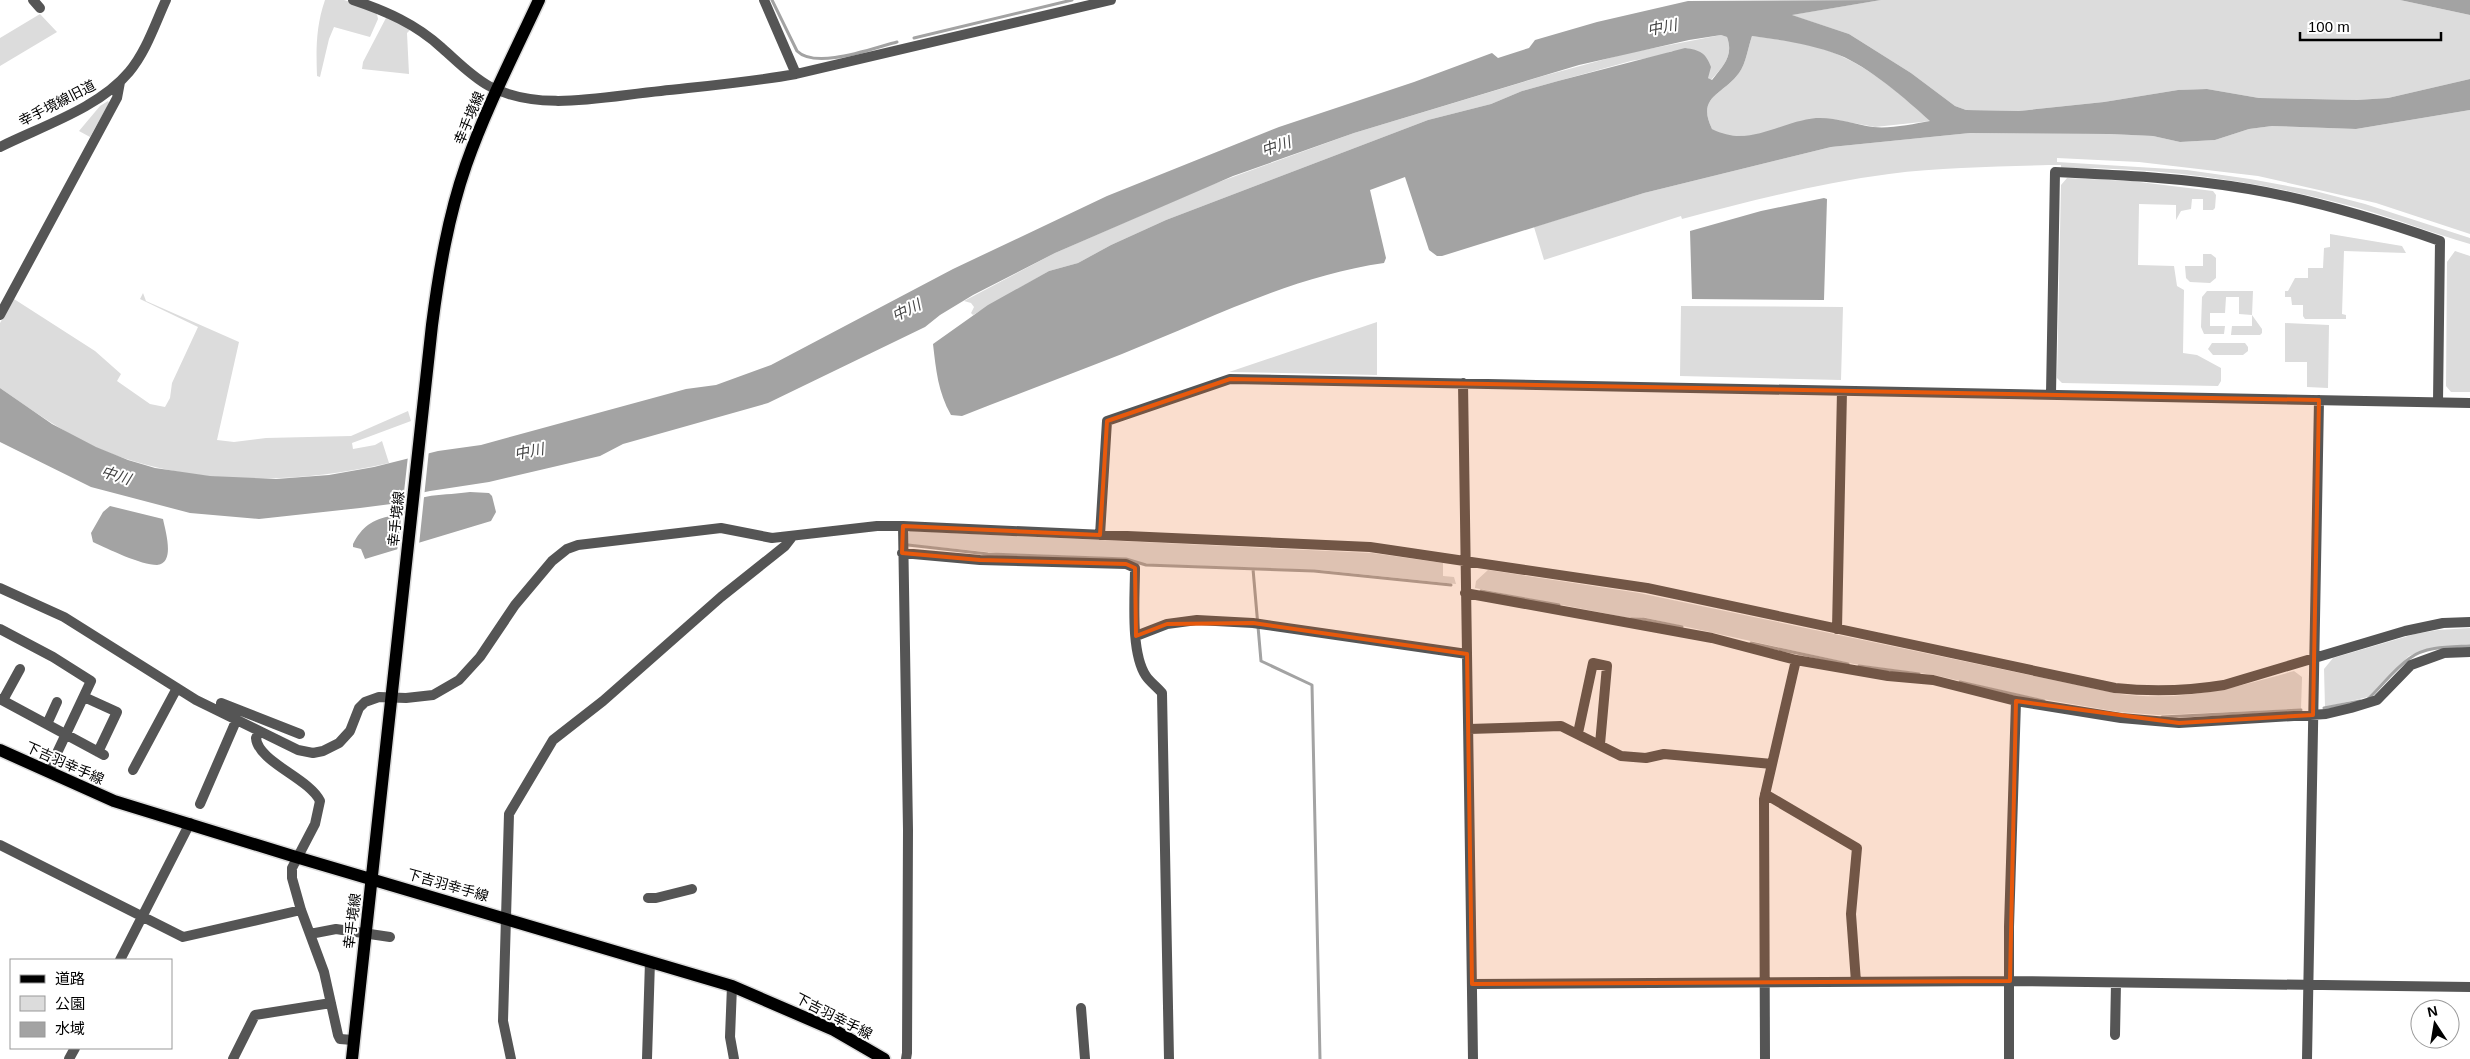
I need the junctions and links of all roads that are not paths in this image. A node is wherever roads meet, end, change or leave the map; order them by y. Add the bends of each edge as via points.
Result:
1 (166, 0) edge
2 (353, 0) edge
3 (539, 0) edge
4 (764, 0) edge
5 (1111, 0) edge
6 (386, 5) edge
7 (796, 74) junction
8 (120, 82) junction
9 (497, 90) junction
10 (0, 147) edge
11 (0, 315) edge
12 (1463, 383) junction
13 (1842, 390) junction
14 (2051, 394) junction
15 (2319, 400) junction
16 (2438, 402) junction
17 (2470, 403) edge
18 (903, 526) junction
19 (1100, 535) junction
20 (792, 537) junction
21 (902, 553) junction
22 (1466, 560) junction
23 (0, 588) edge
24 (1466, 593) junction
25 (2470, 622) edge
26 (0, 629) edge
27 (1837, 629) junction
28 (1136, 636) junction
29 (2470, 652) edge
30 (1467, 654) junction
31 (2313, 658) junction
32 (1796, 660) junction
33 (20, 669) dead end
34 (177, 688) junction
35 (84, 697) junction
36 (391, 697) junction
37 (1, 700) edge
38 (2016, 701) junction
39 (57, 702) dead end
40 (220, 703) dead end
41 (2313, 715) junction
42 (236, 721) junction
43 (47, 724) junction
44 (1469, 729) junction
45 (259, 732) junction
46 (1578, 733) junction
47 (300, 734) dead end
48 (67, 736) junction
49 (1600, 744) junction
50 (0, 750) edge
51 (1772, 764) junction
52 (133, 770) dead end
53 (48, 772) junction
54 (1765, 794) junction
55 (200, 804) dead end
56 (190, 823) junction
57 (0, 845) edge
58 (296, 857) junction
59 (372, 878) junction
60 (692, 889) dead end
61 (648, 898) dead end
62 (301, 910) junction
63 (143, 917) junction
64 (504, 917) junction
65 (364, 932) junction
66 (310, 934) junction
67 (390, 937) dead end
68 (121, 959) edge
69 (650, 961) junction
70 (2010, 981) junction
71 (1856, 982) junction
72 (2116, 982) junction
73 (1764, 983) junction
74 (1472, 984) junction
75 (2309, 985) junction
76 (732, 986) junction
77 (2470, 987) edge
78 (331, 1003) junction
79 (1082, 1008) dead end
80 (2116, 1035) dead end
81 (354, 1040) junction
82 (233, 1059) edge
83 (352, 1059) edge
84 (511, 1059) edge
85 (648, 1059) edge
86 (734, 1059) edge
87 (884, 1059) edge
88 (906, 1059) edge
89 (1085, 1059) edge
90 (1169, 1059) edge
91 (1473, 1059) edge
92 (1765, 1059) edge
93 (2009, 1059) edge
94 (2307, 1059) edge

1 - 8 street, 幸手境線旧道 via 137,61
2 - 6 street
3 - 9 main road, 幸手境線
4 - 7 street
5 - 7 street
6 - 9 street via 442,47 466,71
7 - 9 street via 565,100 533,100
8 - 10 street, 幸手境線旧道 via 92,102
8 - 11 street via 117,98
9 - 36 main road, 幸手境線 via 466,166 442,256
12 - 13 street
12 - 19 street via 1230,379 1107,421
12 - 22 street
13 - 14 street
13 - 27 street
14 - 15 street
14 - 16 street via 2056,172 2149,177 2249,189 2338,209 2440,241
15 - 16 street
15 - 31 street
16 - 17 street
18 - 19 street
18 - 20 street via 877,526
18 - 21 street
19 - 22 street via 1370,547
20 - 36 street via 767,537 721,528 590,542 567,549 552,560 537,578 459,680 433,695
20 - 64 street via 603,701 553,740 509,814
21 - 28 street via 980,560 1126,564 1135,568
21 - 88 street via 908,866
22 - 24 street
22 - 27 street via 1647,588
23 - 34 street via 64,617
24 - 30 street
24 - 32 street via 1712,638
25 - 31 street via 2419,628
26 - 35 street via 91,681
27 - 31 street via 2115,688 2143,691 2196,690 2224,685
28 - 30 street via 1166,624 1197,620 1253,623
28 - 90 street via 1145,675 1162,693
29 - 41 street via 2444,653 2411,665 2377,700
30 - 44 street
31 - 41 street
32 - 38 street via 1888,676 1933,680
32 - 51 street
33 - 37 street
34 - 42 street
34 - 52 street
35 - 48 street
35 - 48 street via 117,712 101,754
36 - 45 street via 365,702 346,737 323,751 298,750
36 - 59 main road, 幸手境線
37 - 43 street
38 - 41 street via 2121,718 2179,723
38 - 70 street
39 - 43 street
40 - 47 street
41 - 75 street
42 - 45 street
42 - 55 street
43 - 48 street
44 - 46 street via 1561,726
44 - 74 street
45 - 58 street via 256,738 260,749 309,786 320,801 315,824
46 - 49 street
46 - 49 street via 1593,663 1607,666
48 - 53 street
49 - 51 street via 1621,756 1646,758 1664,754
50 - 53 main road, 下吉羽幸手線
51 - 54 street
53 - 56 main road, 下吉羽幸手線 via 114,801
54 - 71 street via 1857,848 1851,914
54 - 73 street
56 - 58 main road, 下吉羽幸手線
56 - 63 street
57 - 63 street
58 - 59 main road, 下吉羽幸手線
58 - 62 street via 292,878
59 - 64 main road, 下吉羽幸手線
59 - 65 main road, 幸手境線
60 - 61 street
62 - 63 street via 183,937
62 - 66 street
63 - 68 street
64 - 69 main road, 下吉羽幸手線
64 - 84 street via 503,1021
65 - 66 street via 336,929
65 - 67 street
65 - 81 main road, 幸手境線
66 - 78 street
69 - 76 main road, 下吉羽幸手線
69 - 85 street
70 - 71 street
70 - 72 street
70 - 93 street
71 - 73 street
72 - 75 street
72 - 80 street
73 - 74 street
73 - 92 street
74 - 91 street
75 - 77 street
75 - 94 street
76 - 86 street via 730,1038
76 - 87 main road, 下吉羽幸手線 via 834,1030
78 - 81 street via 340,1039
78 - 82 street via 254,1015
79 - 89 street
81 - 83 main road, 幸手境線

